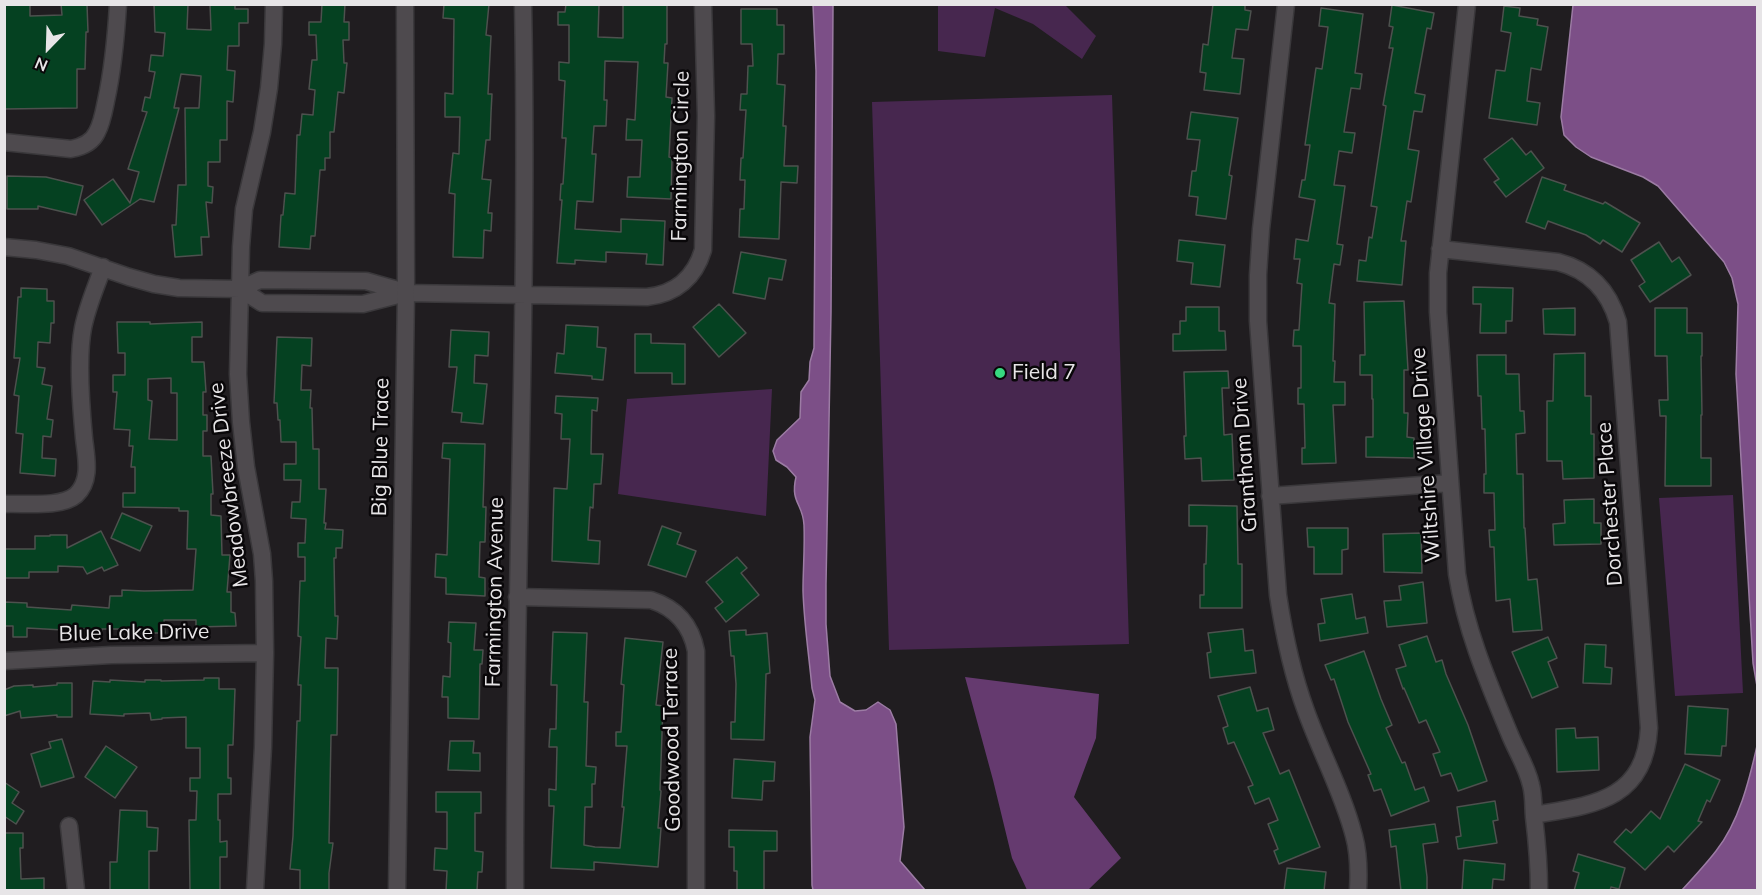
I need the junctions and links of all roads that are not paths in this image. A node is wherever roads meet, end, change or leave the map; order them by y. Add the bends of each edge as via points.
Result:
1 (118, 4) edge
2 (274, 4) edge
3 (405, 4) edge
4 (523, 4) edge
5 (703, 4) edge
6 (1286, 4) edge
7 (1467, 4) edge
8 (4, 142) edge
9 (4, 247) edge
10 (1440, 249) junction
11 (103, 267) junction
12 (240, 289) junction
13 (406, 293) junction
14 (523, 294) junction
15 (1450, 483) junction
16 (1270, 496) junction
17 (4, 504) edge
18 (517, 597) junction
19 (265, 653) junction
20 (4, 661) edge
21 (1534, 815) junction
22 (69, 826) dead end
23 (76, 891) edge
24 (255, 891) edge
25 (397, 891) edge
26 (515, 891) edge
27 (696, 891) edge
28 (1358, 891) edge
29 (1539, 891) edge

1 - 8 street via 111,76 97,134 81,147 71,149
2 - 12 street, Meadowbreeze Drive via 269,88 244,208
3 - 13 street, Big Blue Trace
4 - 14 street
5 - 14 street, Farmington Circle via 705,212 703,250 696,269 682,284 657,296
6 - 16 street, Grantham Drive via 1258,275
7 - 10 street, Wiltshire Village Drive
9 - 11 street, Farmington Circle via 68,256
10 - 15 street, Wiltshire Village Drive via 1438,312
10 - 21 street, Dorchester Place via 1568,265 1586,273 1600,287 1618,322 1649,728 1647,748 1634,775 1613,795 1585,806
11 - 12 street, Farmington Circle via 154,284
11 - 17 street via 88,308 81,350 86,479 75,496 66,501
12 - 13 street, Farmington Circle via 260,280 366,281
12 - 19 street, Meadowbreeze Drive via 241,422 262,554
13 - 14 street, Farmington Circle
13 - 25 street, Big Blue Trace
14 - 18 street, Farmington Avenue
15 - 16 street
15 - 21 street, Wiltshire Village Drive via 1461,598 1478,656 1526,768
16 - 28 street, Grantham Drive via 1284,635 1306,713 1354,836
18 - 26 street, Farmington Avenue
18 - 27 street, Goodwood Terrace via 651,600 678,615 690,631 696,651
19 - 20 street, Blue Lake Drive
19 - 24 street, Meadowbreeze Drive
21 - 29 street, Wiltshire Village Drive
22 - 23 street

